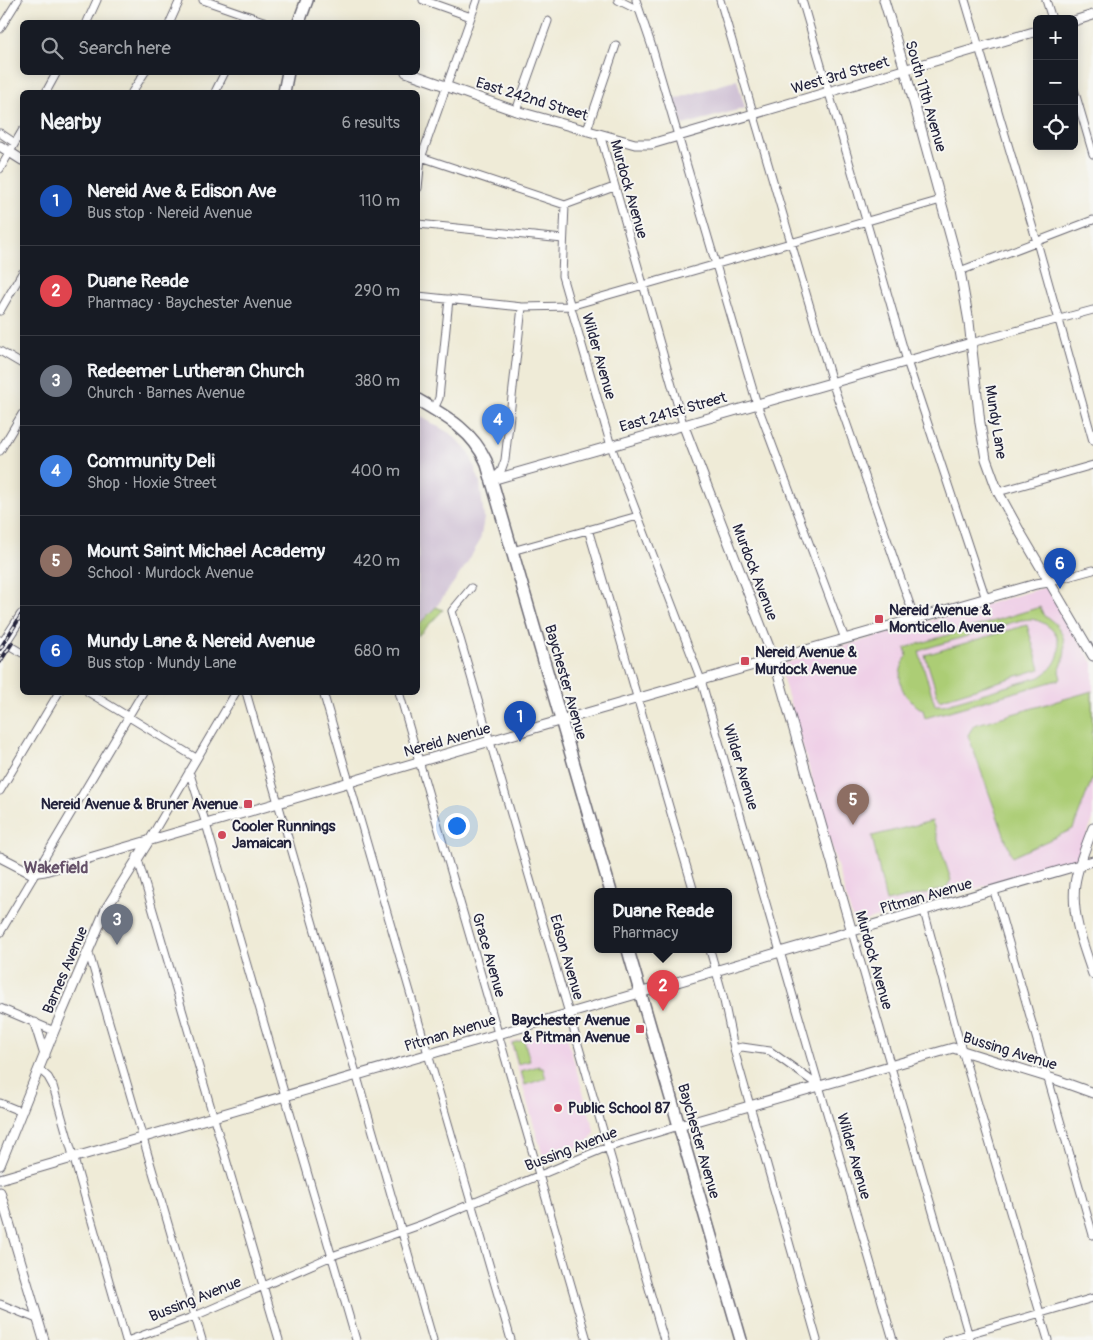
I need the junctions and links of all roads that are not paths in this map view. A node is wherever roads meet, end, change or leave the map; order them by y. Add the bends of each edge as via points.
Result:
1 (18, 0) edge
2 (97, 0) edge
3 (180, 0) edge
4 (202, 0) edge
5 (307, 0) edge
6 (423, 0) edge
7 (477, 0) edge
8 (618, 0) edge
9 (720, 0) edge
10 (802, 0) edge
11 (884, 0) edge
12 (965, 0) edge
13 (1046, 0) edge
14 (215, 2) edge
15 (637, 4) edge
16 (1051, 15) edge
17 (1093, 15) edge
18 (471, 17) junction
19 (88, 20) edge
20 (171, 20) edge
21 (251, 20) edge
22 (299, 20) edge
23 (1078, 20) edge
24 (548, 21) dead end
25 (0, 29) edge
26 (1033, 32) edge
27 (616, 45) dead end
28 (978, 48) junction
29 (905, 70) junction
30 (56, 75) edge
31 (143, 75) edge
32 (224, 75) edge
33 (287, 75) edge
34 (414, 75) edge
35 (447, 87) junction
36 (47, 90) edge
37 (133, 90) edge
38 (216, 90) edge
39 (284, 90) edge
40 (830, 92) junction
41 (1078, 103) edge
42 (516, 110) junction
43 (754, 114) junction
44 (587, 130) junction
45 (0, 133) edge
46 (20, 134) edge
47 (600, 134) junction
48 (677, 137) junction
49 (15, 143) junction
50 (651, 144) joint
51 (0, 146) edge
52 (10, 152) junction
53 (420, 154) edge
54 (1093, 154) edge
55 (420, 157) edge
56 (20, 159) edge
57 (2, 160) edge
58 (0, 169) edge
59 (614, 187) junction
60 (941, 200) junction
61 (564, 205) junction
62 (866, 220) junction
63 (1093, 220) edge
64 (420, 224) edge
65 (563, 239) junction
66 (791, 242) junction
67 (1036, 242) junction
68 (715, 264) junction
69 (960, 271) junction
70 (20, 276) edge
71 (642, 285) junction
72 (420, 296) edge
73 (449, 300) junction
74 (570, 306) junction
75 (522, 307) junction
76 (1093, 310) edge
77 (0, 311) edge
78 (1058, 320) junction
79 (971, 343) junction
80 (0, 351) edge
81 (907, 360) junction
82 (20, 363) edge
83 (832, 382) junction
84 (420, 401) edge
85 (757, 404) junction
86 (434, 410) junction
87 (20, 417) edge
88 (683, 424) junction
89 (1093, 441) edge
90 (611, 446) junction
91 (0, 451) edge
92 (1093, 464) edge
93 (492, 480) junction
94 (998, 492) junction
95 (638, 516) junction
96 (588, 529) junction
97 (512, 551) junction
98 (1093, 570) edge
99 (1049, 582) junction
100 (471, 588) dead end
101 (986, 599) junction
102 (20, 618) edge
103 (915, 619) junction
104 (845, 639) junction
105 (2, 644) edge
106 (20, 652) edge
107 (1093, 656) edge
108 (774, 660) junction
109 (701, 680) junction
110 (57, 695) edge
111 (93, 695) edge
112 (141, 695) edge
113 (234, 695) edge
114 (247, 695) edge
115 (324, 695) edge
116 (400, 695) edge
117 (638, 698) junction
118 (128, 717) junction
119 (562, 720) junction
120 (490, 742) junction
121 (196, 758) junction
122 (419, 763) junction
123 (189, 771) junction
124 (349, 783) junction
125 (0, 791) edge
126 (278, 804) junction
127 (206, 824) junction
128 (1093, 828) edge
129 (148, 842) junction
130 (137, 856) junction
131 (0, 858) edge
132 (1093, 861) edge
133 (1081, 865) junction
134 (37, 873) junction
135 (610, 888) edge
136 (693, 888) edge
137 (994, 891) junction
138 (924, 911) junction
139 (852, 932) junction
140 (0, 934) edge
141 (88, 950) junction
142 (780, 952) junction
143 (629, 953) edge
144 (711, 953) edge
145 (716, 970) junction
146 (1093, 974) edge
147 (640, 992) junction
148 (0, 1008) edge
149 (569, 1013) junction
150 (35, 1023) junction
151 (54, 1031) junction
152 (498, 1033) junction
153 (962, 1051) junction
154 (428, 1054) junction
155 (735, 1054) junction
156 (45, 1055) junction
157 (890, 1066) junction
158 (39, 1069) junction
159 (356, 1075) junction
160 (1047, 1076) junction
161 (819, 1086) junction
162 (1093, 1093) edge
163 (285, 1096) junction
164 (0, 1104) edge
165 (750, 1106) junction
166 (22, 1112) junction
167 (214, 1117) junction
168 (679, 1126) junction
169 (143, 1138) junction
170 (608, 1148) junction
171 (73, 1158) junction
172 (0, 1165) edge
173 (539, 1175) junction
174 (0, 1179) edge
175 (0, 1192) edge
176 (472, 1204) junction
177 (4, 1216) edge
178 (402, 1232) junction
179 (1093, 1235) edge
180 (332, 1256) junction
181 (263, 1286) junction
182 (1093, 1298) edge
183 (0, 1304) edge
184 (1040, 1313) junction
185 (195, 1316) junction
186 (37, 1319) junction
187 (969, 1337) edge
188 (44, 1340) edge
189 (126, 1340) edge
190 (130, 1340) edge
191 (202, 1340) edge
192 (279, 1340) edge
193 (356, 1340) edge
194 (433, 1340) edge
195 (511, 1340) edge
196 (587, 1340) edge
197 (664, 1340) edge
198 (741, 1340) edge
199 (817, 1340) edge
200 (893, 1340) edge
201 (947, 1340) edge
202 (1048, 1340) edge

1 - 25 street
2 - 19 street
3 - 20 street
4 - 14 street
5 - 22 main road
6 - 18 street
7 - 18 street
8 - 15 street via 632,7
9 - 43 street
10 - 40 street
11 - 29 street, South 11th Avenue
12 - 28 street
13 - 16 street
14 - 21 street
15 - 48 street
17 - 23 street
18 - 35 street
24 - 42 street
26 - 28 street, West 3rd Street
27 - 44 street
28 - 29 street, West 3rd Street
28 - 67 street
29 - 40 street, West 3rd Street
29 - 60 street, South 11th Avenue
30 - 36 street
31 - 37 street
32 - 38 street
33 - 39 main road
34 - 35 street, East 242nd Street
35 - 42 street, East 242nd Street
35 - 53 street
40 - 43 street, West 3rd Street
40 - 62 street
41 - 54 street
42 - 44 street, East 242nd Street
43 - 48 street, West 3rd Street
43 - 66 street
44 - 47 street, East 242nd Street
45 - 49 street
46 - 49 street
47 - 50 street, East 242nd Street via 636,144
47 - 59 street, Murdock Avenue
48 - 50 street, West 3rd Street
48 - 68 street
49 - 52 street
51 - 52 street
52 - 56 street
52 - 57 street
55 - 61 street
57 - 58 street
59 - 61 street
59 - 71 street, Murdock Avenue
60 - 62 street
60 - 69 street, Mundy Lane
61 - 65 street, Wilder Avenue
62 - 66 street
62 - 81 street
63 - 67 street
64 - 65 street
65 - 74 street, Wilder Avenue via 562,276
66 - 68 street
66 - 83 street
67 - 69 street
67 - 78 street
68 - 71 street
68 - 85 street
69 - 79 street, Mundy Lane
70 - 77 street
71 - 74 street
71 - 88 street, Murdock Avenue
72 - 73 street
73 - 75 street
73 - 86 street via 439,398
74 - 75 street
74 - 90 street, Wilder Avenue
75 - 93 street via 505,460 501,471
76 - 78 street
78 - 79 street
78 - 89 street
79 - 81 street, East 241st Street
79 - 94 street, Mundy Lane via 983,445
80 - 82 street
81 - 83 street, East 241st Street
81 - 101 street
83 - 85 street, East 241st Street
83 - 103 street
84 - 86 main road
85 - 88 street, East 241st Street
85 - 104 street
86 - 93 main road via 471,436 484,456
87 - 91 street
88 - 90 street, East 241st Street
88 - 108 street, Murdock Avenue
90 - 93 street, East 241st Street
90 - 95 street, Wilder Avenue
92 - 94 street
93 - 97 main road, Baychester Avenue
94 - 99 street, Mundy Lane
95 - 96 street
95 - 109 street, Wilder Avenue
96 - 97 street
96 - 117 street
97 - 119 main road, Baychester Avenue
98 - 99 street
99 - 101 street, Nereid Avenue
99 - 107 street, Mundy Lane
100 - 120 street, Edson Avenue via 452,611
101 - 103 street, Nereid Avenue
102 - 105 main road
103 - 104 street, Nereid Avenue
104 - 108 street, Nereid Avenue
105 - 106 street
108 - 109 street, Nereid Avenue
108 - 139 street, Murdock Avenue
109 - 117 street, Nereid Avenue
109 - 142 street, Wilder Avenue
110 - 125 street
111 - 118 street
112 - 118 street
113 - 121 street, Barnes Avenue
114 - 126 street
115 - 124 street
116 - 122 street, Grace Avenue
117 - 119 street, Nereid Avenue
117 - 136 street
118 - 121 street
118 - 134 street
119 - 120 street, Nereid Avenue
119 - 135 main road, Baychester Avenue
120 - 122 street, Nereid Avenue
120 - 149 street, Edson Avenue
121 - 123 street, Barnes Avenue
122 - 124 street, Nereid Avenue
122 - 152 street, Grace Avenue
123 - 127 street
123 - 129 street, Barnes Avenue
124 - 126 street, Nereid Avenue
124 - 154 street
126 - 127 street, Nereid Avenue
126 - 159 street
127 - 129 street, Nereid Avenue
127 - 163 street
128 - 133 street
129 - 130 street, Barnes Avenue
129 - 134 street, Nereid Avenue
130 - 141 street, Barnes Avenue via 106,909
130 - 167 street
131 - 134 street
132 - 133 street, Pitman Avenue
133 - 137 street, Pitman Avenue
133 - 146 street via 1076,878 1074,905
134 - 140 street
137 - 138 street, Pitman Avenue
137 - 160 street
138 - 139 street, Pitman Avenue
138 - 153 street
139 - 142 street, Pitman Avenue
139 - 157 street, Murdock Avenue
141 - 151 street, Barnes Avenue
141 - 169 street
142 - 145 street, Pitman Avenue
142 - 161 street, Wilder Avenue
143 - 147 main road, Baychester Avenue
144 - 145 street
145 - 147 street, Pitman Avenue
145 - 155 street
147 - 149 street, Pitman Avenue
147 - 168 main road, Baychester Avenue
148 - 150 street
149 - 152 street, Pitman Avenue
149 - 170 street, Edson Avenue
150 - 151 street
150 - 156 street
151 - 156 street, Barnes Avenue
152 - 154 street, Pitman Avenue
152 - 173 street, Grace Avenue
153 - 157 street, Bussing Avenue via 953,1048
153 - 160 street, Bussing Avenue
153 - 184 street
154 - 159 street, Pitman Avenue
154 - 176 street
155 - 161 street via 742,1047 770,1051
155 - 165 street
156 - 158 street, Barnes Avenue
157 - 161 street, Bussing Avenue
157 - 187 street, Murdock Avenue
158 - 166 street, Barnes Avenue
158 - 171 street via 53,1086
159 - 163 street, Pitman Avenue
159 - 178 street
160 - 162 street, Bussing Avenue
160 - 179 street
161 - 165 street, Bussing Avenue
161 - 200 street, Wilder Avenue
163 - 167 street, Pitman Avenue
163 - 180 street
164 - 166 street
165 - 168 street, Bussing Avenue
165 - 199 street
166 - 172 street, Barnes Avenue
167 - 169 street, Pitman Avenue
167 - 181 street
168 - 170 street, Bussing Avenue
168 - 198 main road, Baychester Avenue
169 - 171 street, Pitman Avenue
169 - 185 street
170 - 173 street, Bussing Avenue
170 - 197 street, Edson Avenue
171 - 174 street, Pitman Avenue
171 - 189 street
173 - 176 street, Bussing Avenue
173 - 196 street, Grace Avenue
175 - 177 street
176 - 178 street, Bussing Avenue
176 - 195 street
177 - 186 street
178 - 180 street, Bussing Avenue
178 - 194 street
180 - 181 street, Bussing Avenue
180 - 193 street
181 - 185 street, Bussing Avenue
181 - 192 street
182 - 184 street
183 - 186 street
184 - 187 street
184 - 202 street
185 - 190 street, Bussing Avenue
185 - 191 street
186 - 188 street
187 - 201 street

